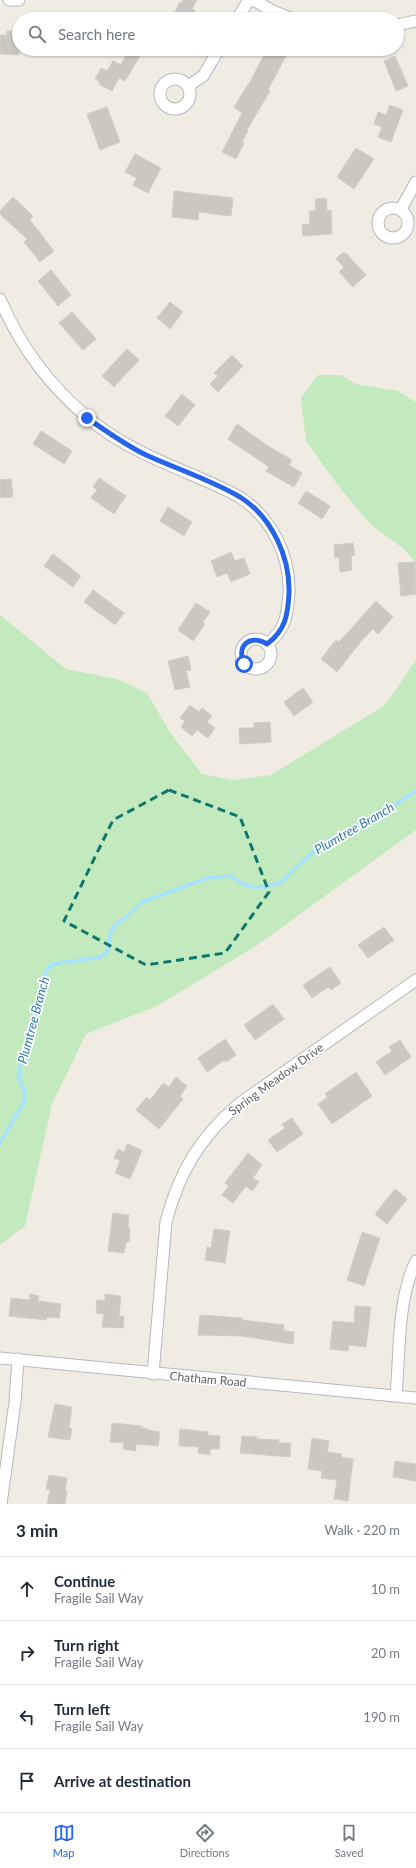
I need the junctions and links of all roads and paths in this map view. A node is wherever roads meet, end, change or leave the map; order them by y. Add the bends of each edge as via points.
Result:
1 (10, 0) edge
2 (19, 0) edge
3 (248, 0) edge
4 (253, 0) edge
5 (241, 12) edge
6 (276, 12) edge
7 (416, 21) edge
8 (404, 24) edge
9 (215, 56) edge
10 (188, 86) dead end
11 (416, 182) edge
12 (401, 209) dead end
13 (0, 299) edge
14 (267, 644) dead end
15 (416, 980) edge
16 (416, 1261) edge
17 (0, 1358) edge
18 (18, 1359) junction
19 (153, 1374) junction
20 (396, 1395) junction
21 (416, 1398) edge
22 (1, 1504) edge

1 - 2 street
3 - 5 street
4 - 6 street
7 - 8 street
9 - 10 street via 203,76
11 - 12 street
13 - 14 street via 23,345 62,394 87,418 144,454 241,498 259,512 273,531 282,550 287,571 288,606 283,628 277,637
15 - 19 street, Spring Meadow Drive via 240,1103 220,1120 194,1152 172,1199 166,1222
16 - 20 street via 405,1291
17 - 18 street, Chatham Road
18 - 19 street, Chatham Road
18 - 22 street via 15,1402
19 - 20 street, Chatham Road
20 - 21 street, Chatham Road

